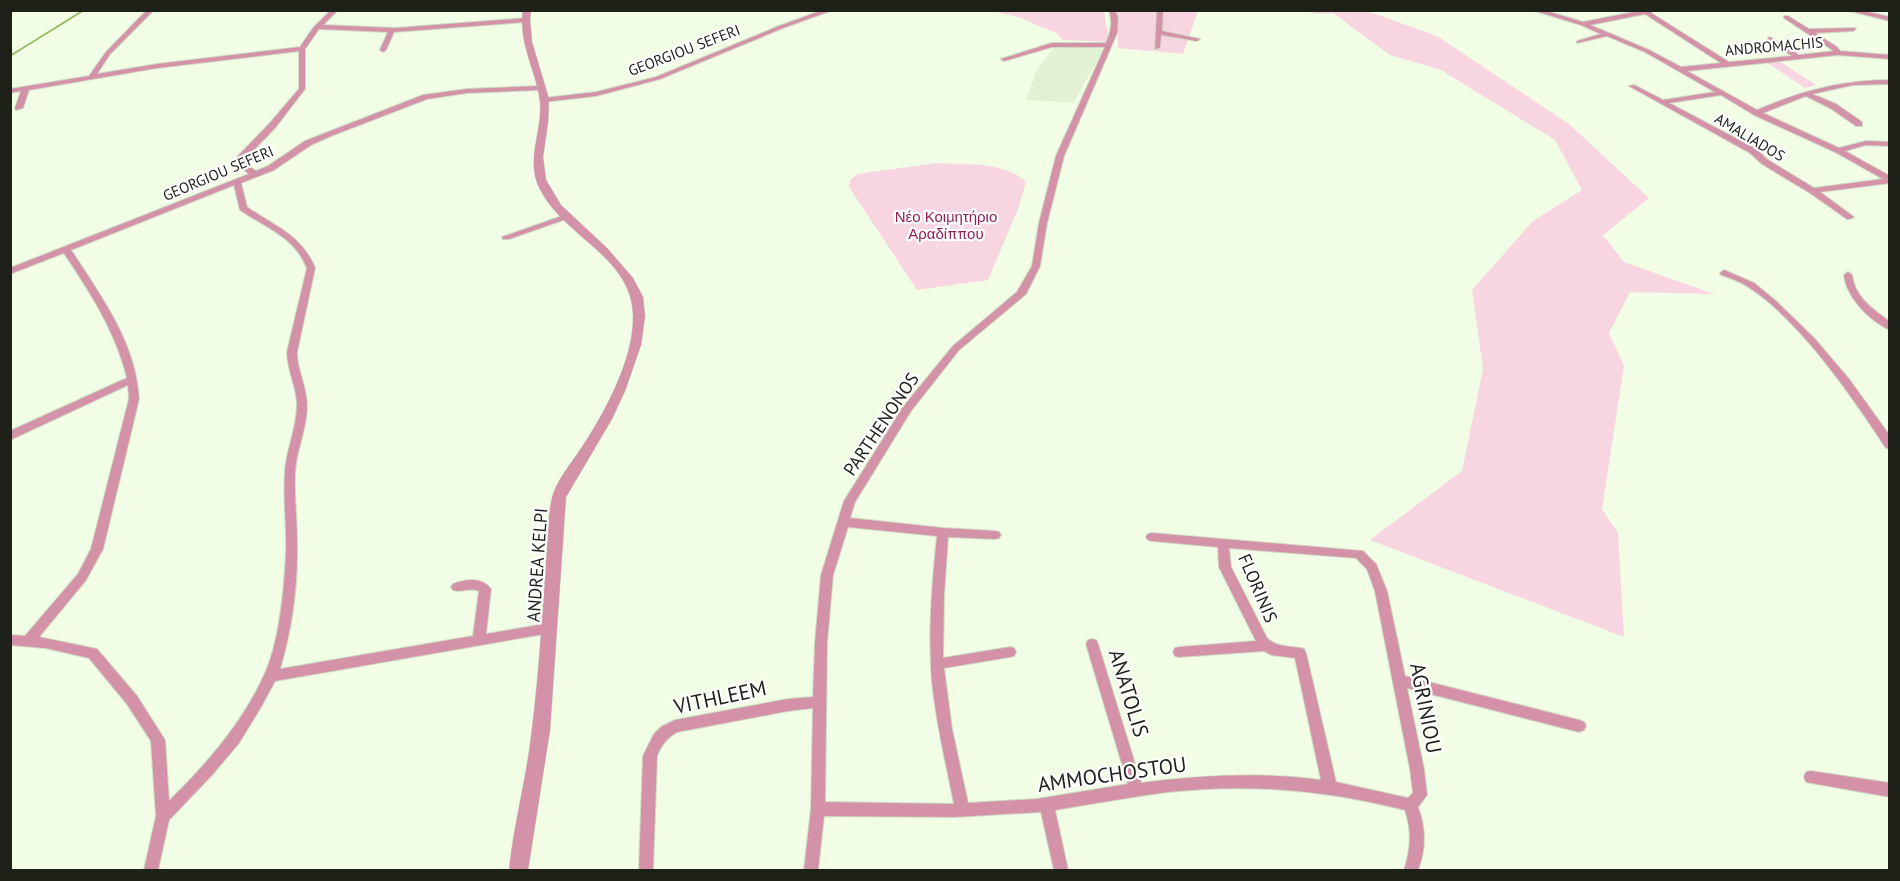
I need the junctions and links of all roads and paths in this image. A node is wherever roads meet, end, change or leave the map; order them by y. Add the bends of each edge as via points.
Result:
1 (152, 10) edge
2 (335, 10) edge
3 (830, 10) edge
4 (1112, 10) edge
5 (1160, 10) edge
6 (1535, 10) edge
7 (1655, 10) edge
8 (1849, 10) edge
9 (1646, 12) edge
10 (527, 15) edge
11 (1786, 17) dead end
12 (1890, 19) edge
13 (1583, 24) junction
14 (317, 27) junction
15 (1853, 29) dead end
16 (392, 30) junction
17 (1809, 31) junction
18 (1158, 32) junction
19 (1609, 34) junction
20 (1197, 39) dead end
21 (1770, 39) dead end
22 (1579, 42) dead end
23 (1110, 45) junction
24 (1157, 48) dead end
25 (302, 49) junction
26 (383, 50) dead end
27 (1838, 53) junction
28 (1798, 57) junction
29 (1890, 57) edge
30 (1004, 59) dead end
31 (1726, 63) junction
32 (1683, 69) junction
33 (92, 76) junction
34 (1889, 83) edge
35 (1632, 86) dead end
36 (26, 88) junction
37 (10, 91) edge
38 (1723, 93) junction
39 (1805, 93) junction
40 (542, 94) junction
41 (1662, 102) junction
42 (19, 108) dead end
43 (1756, 113) junction
44 (1859, 124) dead end
45 (1890, 144) edge
46 (1838, 150) junction
47 (255, 174) junction
48 (1890, 180) edge
49 (237, 182) junction
50 (1813, 190) junction
51 (1850, 217) dead end
52 (568, 218) junction
53 (506, 237) dead end
54 (67, 250) junction
55 (10, 271) edge
56 (1724, 273) dead end
57 (1848, 275) dead end
58 (1890, 327) edge
59 (134, 379) junction
60 (10, 436) edge
61 (1889, 443) edge
62 (844, 522) junction
63 (943, 532) junction
64 (995, 535) dead end
65 (1152, 537) dead end
66 (1222, 542) junction
67 (1359, 554) joint
68 (457, 587) dead end
69 (550, 628) junction
70 (10, 640) edge
71 (479, 641) junction
72 (27, 642) junction
73 (1092, 644) dead end
74 (1267, 646) junction
75 (1010, 652) dead end
76 (1179, 652) dead end
77 (938, 664) junction
78 (270, 676) junction
79 (1399, 680) junction
80 (820, 702) junction
81 (1579, 726) dead end
82 (1811, 777) dead end
83 (1330, 788) junction
84 (1136, 789) junction
85 (1890, 790) edge
86 (1046, 804) junction
87 (1410, 805) junction
88 (819, 810) junction
89 (962, 810) junction
90 (163, 816) junction
91 (151, 870) edge
92 (518, 870) edge
93 (646, 870) edge
94 (811, 870) edge
95 (1060, 870) edge
96 (1411, 870) edge

1 - 33 street via 108,53
2 - 14 street
3 - 40 street, GEORGIOU SEFERI via 658,78 596,94
4 - 23 street, PARTHENONOS via 1115,18
5 - 18 street
6 - 13 street
7 - 9 street
8 - 12 street
9 - 13 street
9 - 31 street
10 - 16 street
10 - 40 street, ANDREA KELPI
11 - 17 street, ANDROMACHIS
13 - 19 street
14 - 16 street
14 - 25 street
15 - 17 street
16 - 26 street
17 - 27 street, ANDROMACHIS
18 - 20 street
18 - 24 street
19 - 22 street
19 - 32 street
21 - 28 street
23 - 30 street via 1052,45
23 - 62 street, PARTHENONOS via 1060,156 1036,266 1021,294 956,348 907,409 850,501
25 - 33 street
25 - 47 street via 302,90 239,163
27 - 28 street, ANDROMACHIS
27 - 29 street
28 - 31 street, ANDROMACHIS
31 - 32 street, ANDROMACHIS
32 - 38 street
33 - 36 street
34 - 39 street via 1843,82
35 - 41 street, AMALIADOS
36 - 37 street
36 - 42 street
38 - 41 street
38 - 43 street
39 - 43 street
39 - 44 street
40 - 47 street, GEORGIOU SEFERI via 467,91 426,97 308,143
40 - 52 street, ANDREA KELPI via 538,168 547,193
41 - 50 street, AMALIADOS via 1753,151
43 - 46 street
45 - 46 street via 1866,143
46 - 48 street
47 - 49 street, GEORGIOU SEFERI
48 - 50 street
49 - 54 street, GEORGIOU SEFERI
49 - 78 street via 243,208 295,241 311,268 292,352 302,406 290,471 291,563 280,643
50 - 51 street, AMALIADOS
52 - 53 street
52 - 69 street, ANDREA KELPI via 623,272 635,290 639,315 636,338 615,403 559,498
54 - 55 street, GEORGIOU SEFERI
54 - 59 street via 106,314
56 - 61 street via 1753,285 1801,330 1843,378
57 - 58 street via 1855,296
59 - 60 street
59 - 72 street via 134,399 97,549 82,577
62 - 63 street
62 - 80 street, PARTHENONOS via 827,575
63 - 64 street
63 - 77 street
65 - 66 street, FLORINIS
66 - 67 street, FLORINIS
66 - 74 street, FLORINIS via 1225,567 1256,632
67 - 79 street, AGRINIOU via 1372,567 1382,591
68 - 71 street via 475,584 485,588
69 - 71 street
69 - 92 street, ANDREA KELPI via 542,730
70 - 72 street
71 - 78 street
72 - 90 street via 93,653 132,700 158,740
73 - 84 street, ANATOLIS
74 - 76 street
74 - 83 street, FLORINIS via 1271,650 1300,653
75 - 77 street
77 - 89 street via 941,702
78 - 90 street via 236,737 205,776
79 - 81 street
79 - 87 street, AGRINIOU via 1420,795
80 - 88 street, PARTHENONOS
80 - 93 street, VITHLEEM via 675,726 663,732 654,742 650,756
82 - 85 street
83 - 84 street, AMMOCHOSTOU via 1276,781
83 - 87 street, AMMOCHOSTOU
84 - 86 street, AMMOCHOSTOU
86 - 89 street, AMMOCHOSTOU
86 - 95 street
87 - 96 street via 1417,823 1418,850
88 - 89 street, AMMOCHOSTOU
88 - 94 street, PARTHENONOS
90 - 91 street

